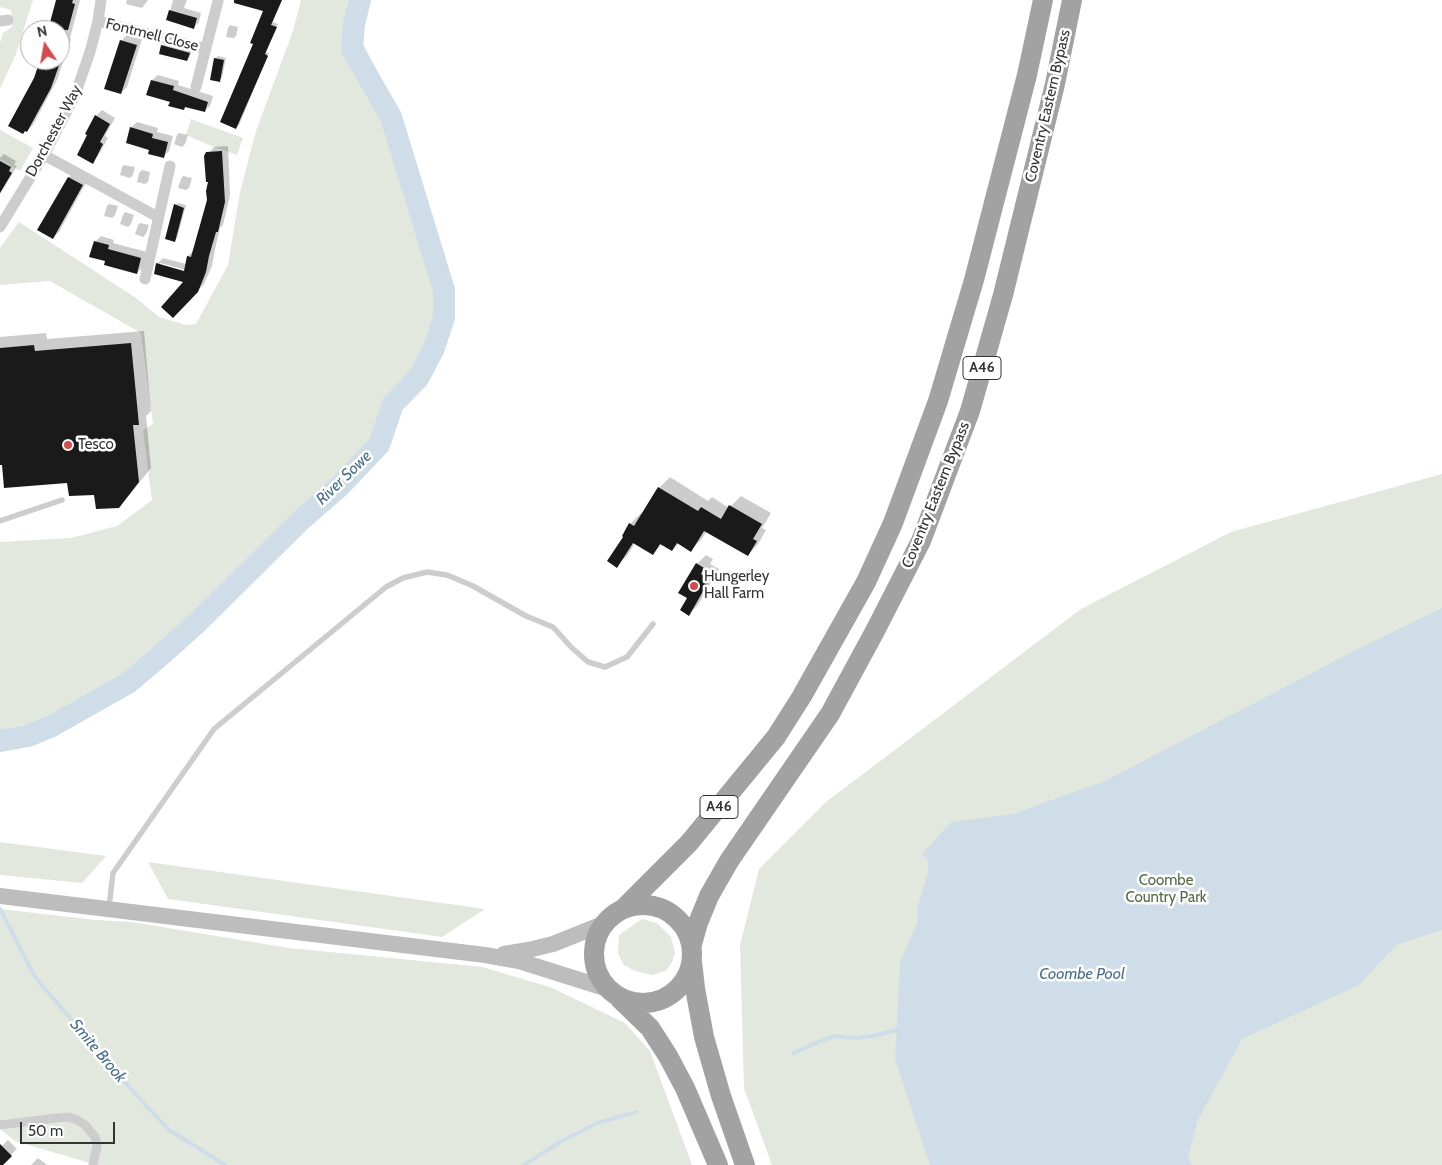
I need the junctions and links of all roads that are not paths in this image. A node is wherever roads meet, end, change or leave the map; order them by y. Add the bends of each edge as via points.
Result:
1 (101, 0) edge
2 (1044, 0) edge
3 (1072, 0) edge
4 (218, 1) edge
5 (98, 21) junction
6 (206, 49) junction
7 (196, 87) dead end
8 (44, 155) junction
9 (170, 166) dead end
10 (158, 216) junction
11 (0, 226) edge
12 (145, 279) dead end
13 (62, 500) dead end
14 (0, 521) edge
15 (653, 624) dead end
16 (0, 896) edge
17 (624, 908) junction
18 (108, 909) junction
19 (603, 924) junction
20 (692, 951) junction
21 (484, 955) junction
22 (611, 992) junction
23 (0, 1124) edge
24 (94, 1165) edge
25 (718, 1165) edge
26 (745, 1165) edge

1 - 5 street, Dorchester Way
2 - 17 highway, Coventry Eastern Bypass / A46 via 974,280 938,401 893,522 866,582 776,737 689,844
3 - 20 highway, Coventry Eastern Bypass / A46 via 1055,84 1003,295 970,410 920,541 830,714 709,896 698,923
4 - 6 street, Fontmell Close
5 - 6 street, Fontmell Close
5 - 8 street, Dorchester Way via 78,87
6 - 7 street, Fontmell Close
8 - 10 street
8 - 11 street, Dorchester Way
9 - 10 street
10 - 12 street
13 - 14 lane
15 - 18 lane via 627,657 606,666 588,662 553,627 526,616 473,586 446,575 427,572 403,578 386,587 214,729 113,873
16 - 18 main road
17 - 19 highway
17 - 20 highway via 647,905 669,912 683,925
18 - 21 main road
19 - 21 main road via 553,944
19 - 22 highway via 594,942 593,957 599,977
20 - 22 highway via 684,981 664,998 640,1003 624,1000
20 - 26 highway, Coventry Eastern Bypass / A46 via 704,1037
21 - 22 main road via 578,978
22 - 25 highway via 650,1028 668,1056
23 - 24 street via 68,1117 78,1120 95,1138

